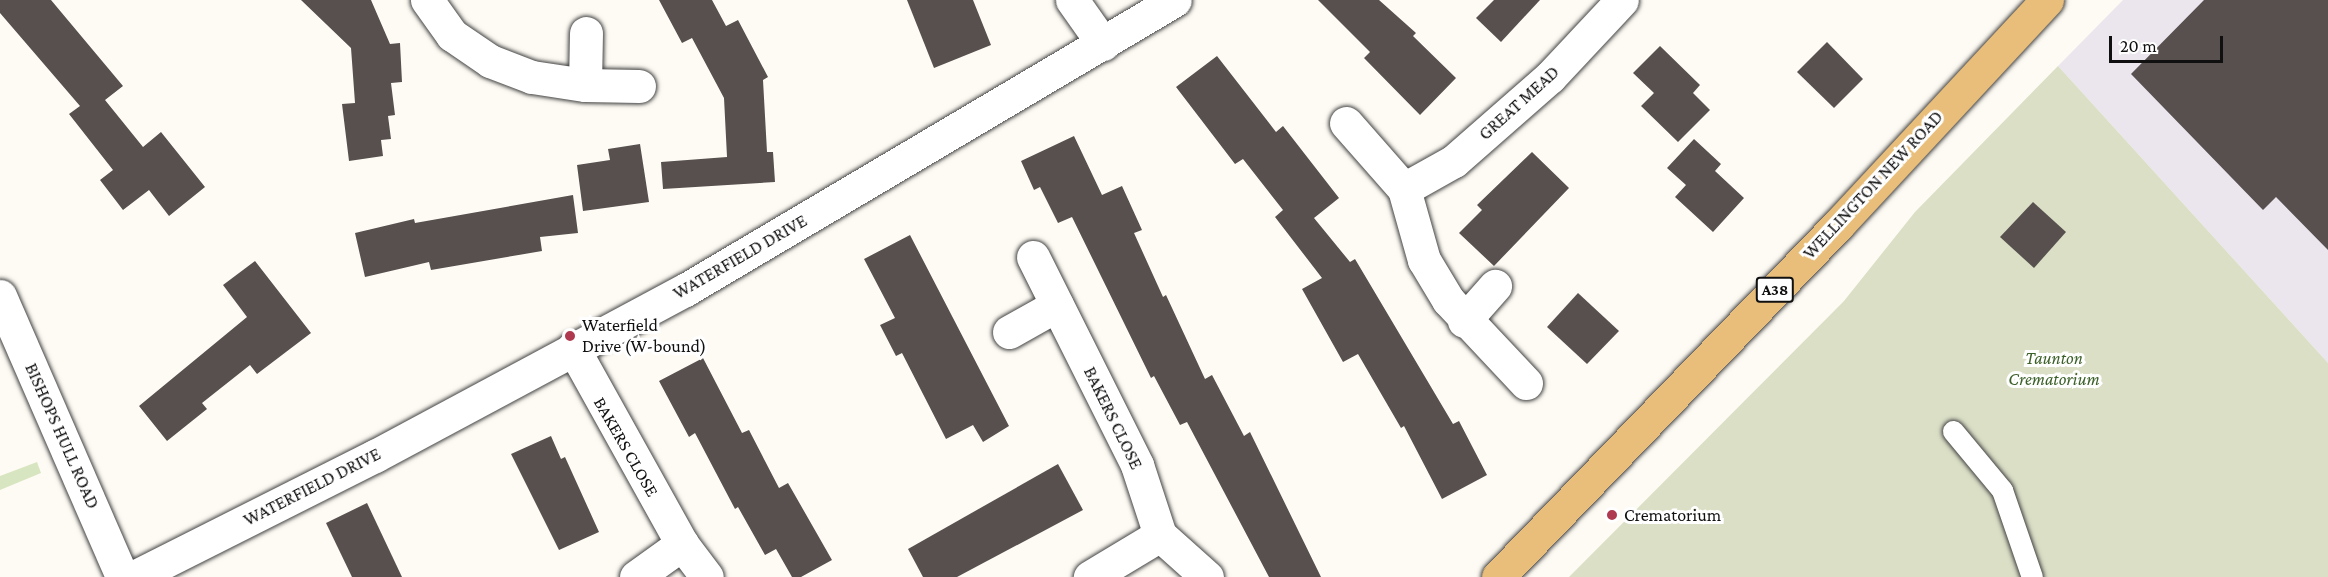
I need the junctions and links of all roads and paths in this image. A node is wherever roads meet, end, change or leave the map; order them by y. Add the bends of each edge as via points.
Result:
1 (427, 0) edge
2 (1072, 0) edge
3 (1175, 0) edge
4 (1622, 0) edge
5 (2047, 0) edge
6 (586, 33) dead end
7 (1103, 44) junction
8 (585, 85) junction
9 (639, 86) dead end
10 (1346, 123) dead end
11 (1404, 189) junction
12 (1033, 257) dead end
13 (1495, 286) dead end
14 (0, 297) edge
15 (1057, 305) junction
16 (1464, 321) junction
17 (1009, 332) dead end
18 (573, 348) junction
19 (1526, 383) dead end
20 (1953, 431) dead end
21 (1160, 535) junction
22 (682, 544) junction
23 (122, 577) edge
24 (134, 577) edge
25 (636, 577) edge
26 (707, 577) edge
27 (1090, 577) edge
28 (1207, 577) edge
29 (1498, 577) edge
30 (2032, 577) edge

1 - 8 street via 452,35 490,61 532,77
2 - 7 street
3 - 7 street, WATERFIELD DRIVE
4 - 11 street, GREAT MEAD via 1550,76 1454,161
5 - 29 main road, WELLINGTON NEW ROAD / A38 via 1838,225
6 - 8 street
7 - 18 street, WATERFIELD DRIVE via 685,290
8 - 9 street
10 - 11 street
11 - 16 street via 1424,260
12 - 15 street, BAKERS CLOSE
13 - 16 street
14 - 23 street, BISHOPS HULL ROAD
15 - 17 street
15 - 21 street, BAKERS CLOSE via 1137,465
16 - 19 street
18 - 22 street, BAKERS CLOSE
18 - 24 street, WATERFIELD DRIVE via 375,456
20 - 30 lane via 2002,490
21 - 27 street
21 - 28 street
22 - 25 street
22 - 26 street, BAKERS CLOSE

